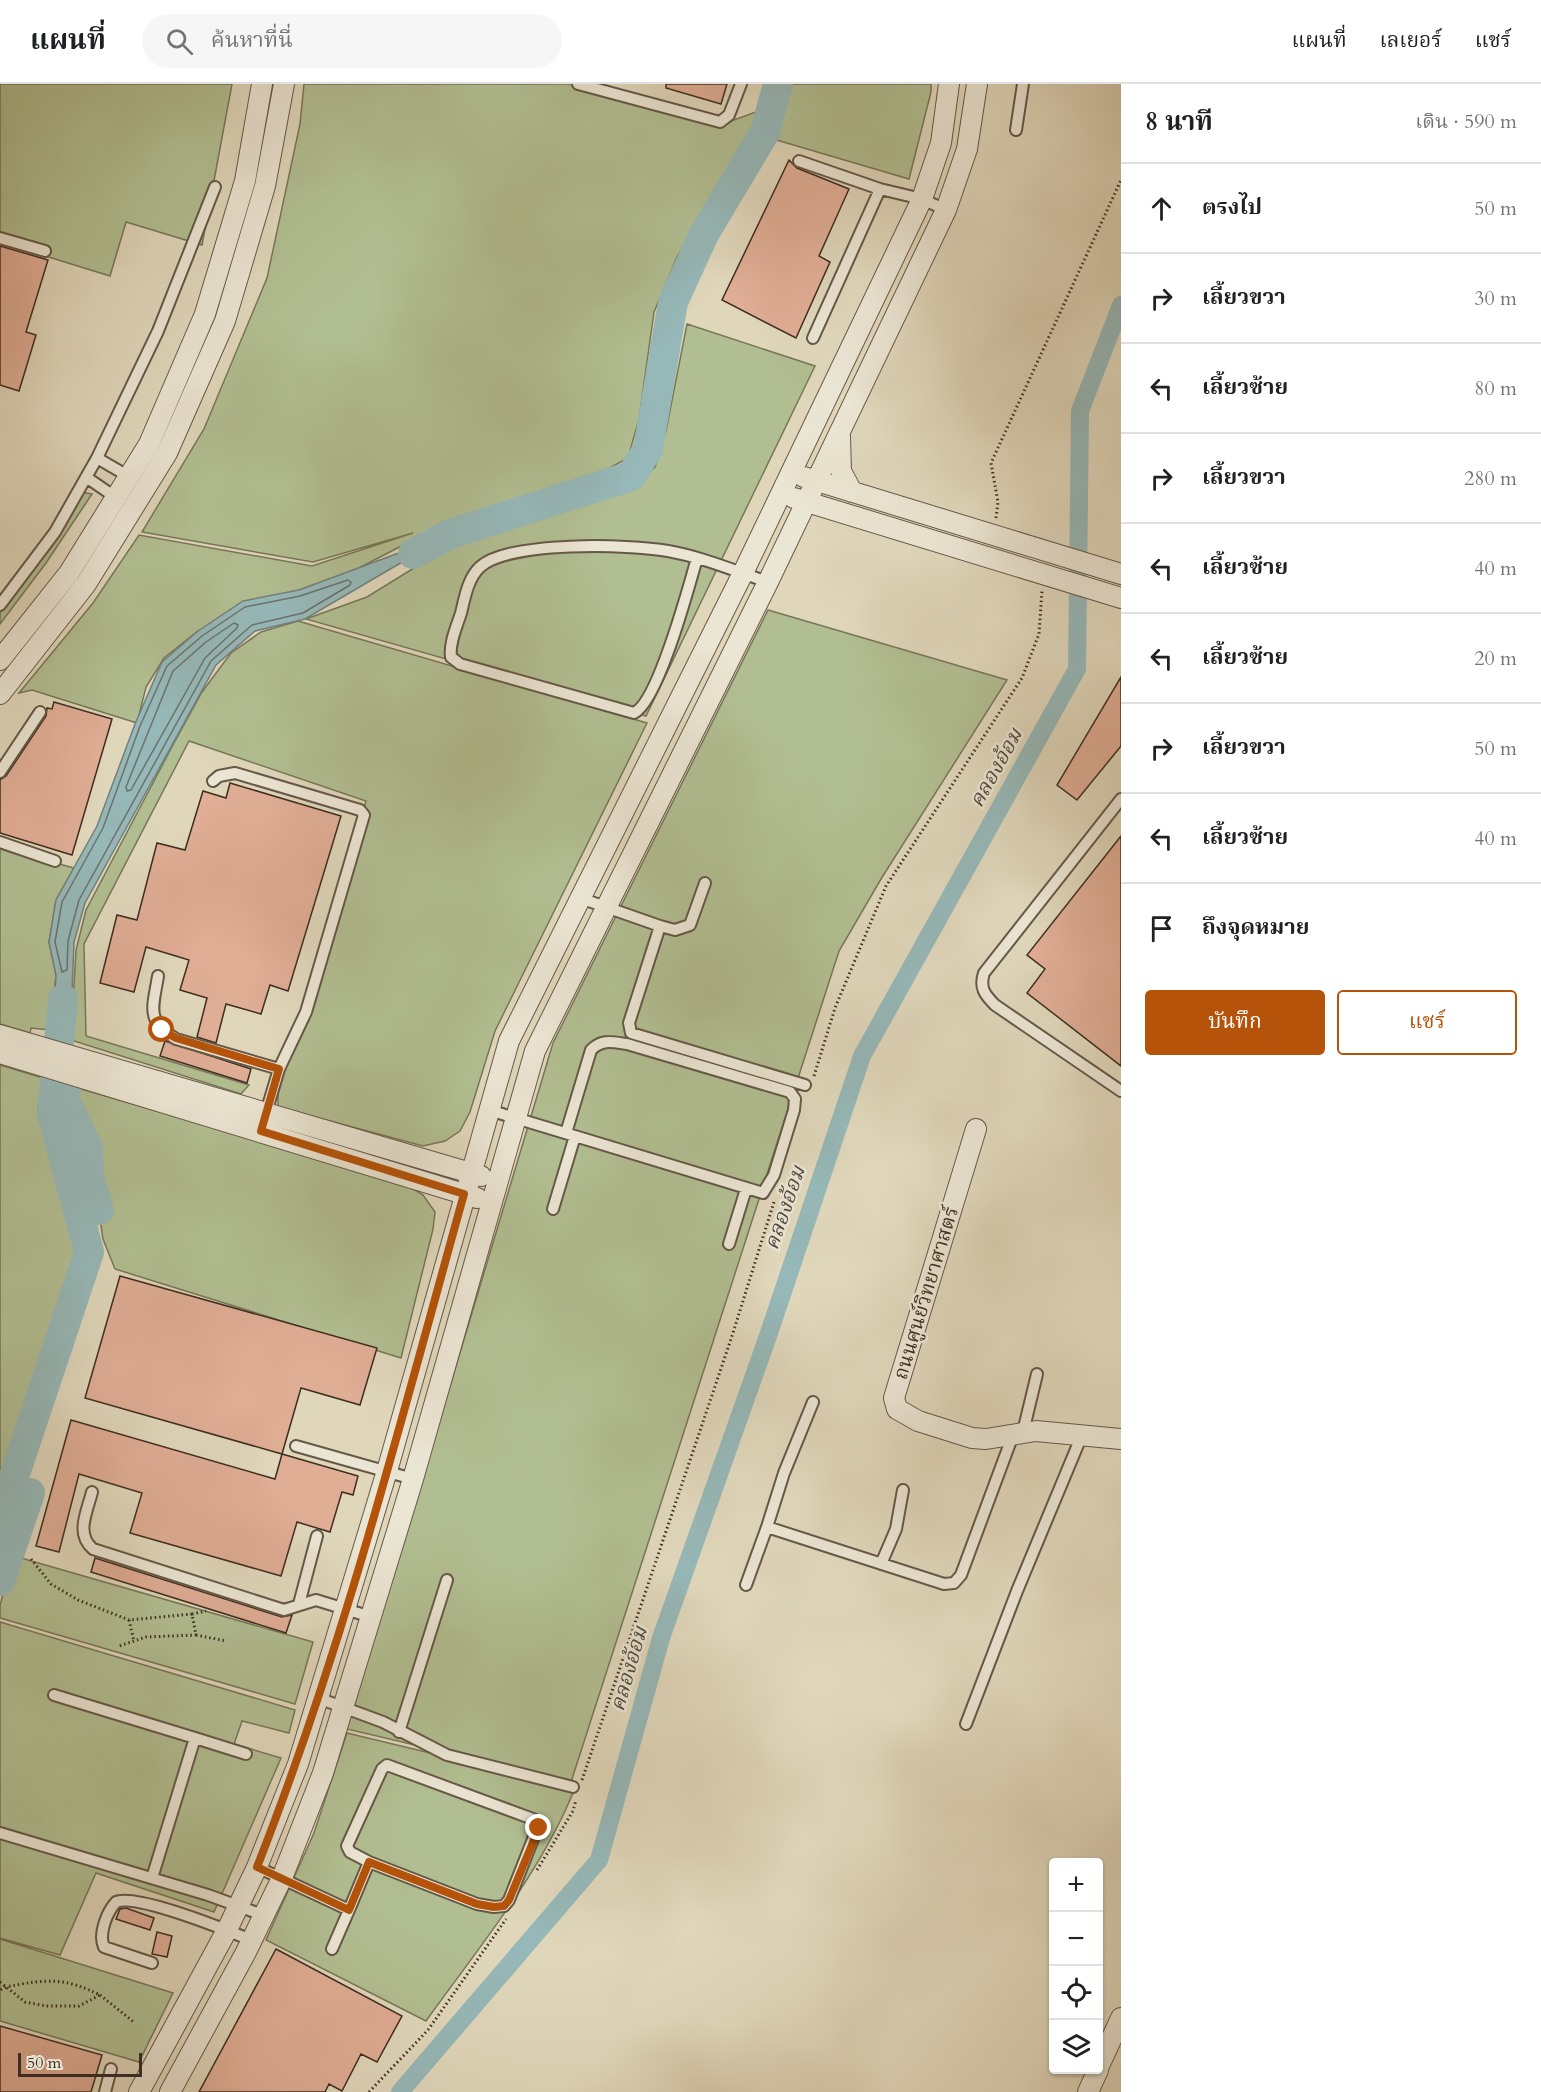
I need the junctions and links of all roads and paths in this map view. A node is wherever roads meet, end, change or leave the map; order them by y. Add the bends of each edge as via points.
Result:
1 (262, 84) edge
2 (284, 84) edge
3 (578, 84) edge
4 (741, 84) edge
5 (949, 84) edge
6 (977, 84) edge
7 (1023, 84) edge
8 (1016, 130) dead end
9 (798, 161) dead end
10 (1121, 180) edge
11 (215, 187) dead end
12 (880, 189) junction
13 (922, 198) junction
14 (946, 210) junction
15 (0, 238) edge
16 (45, 251) dead end
17 (813, 338) dead end
18 (840, 430) junction
19 (97, 458) junction
20 (790, 472) junction
21 (129, 476) junction
22 (87, 477) junction
23 (816, 480) junction
24 (147, 488) junction
25 (852, 492) junction
26 (779, 494) junction
27 (117, 498) junction
28 (806, 502) junction
29 (134, 509) junction
30 (845, 513) junction
31 (992, 534) junction
32 (789, 537) junction
33 (697, 558) junction
34 (743, 573) junction
35 (1043, 574) junction
36 (1121, 574) edge
37 (768, 582) junction
38 (1121, 598) edge
39 (0, 605) edge
40 (0, 660) edge
41 (0, 694) edge
42 (40, 712) dead end
43 (0, 772) edge
44 (213, 781) dead end
45 (1121, 799) edge
46 (0, 842) edge
47 (55, 861) dead end
48 (705, 883) dead end
49 (579, 898) junction
50 (605, 907) junction
51 (660, 926) junction
52 (158, 976) dead end
53 (0, 1035) edge
54 (0, 1053) edge
55 (40, 1056) junction
56 (279, 1069) junction
57 (814, 1076) dead end
58 (805, 1085) dead end
59 (1121, 1091) edge
60 (489, 1110) junction
61 (515, 1118) junction
62 (264, 1122) junction
63 (976, 1129) dead end
64 (571, 1135) junction
65 (471, 1173) junction
66 (497, 1179) junction
67 (746, 1189) junction
68 (464, 1194) junction
69 (775, 1201) dead end
70 (491, 1202) junction
71 (553, 1209) dead end
72 (729, 1244) dead end
73 (1037, 1374) dead end
74 (813, 1402) dead end
75 (1018, 1433) junction
76 (1082, 1435) junction
77 (1121, 1439) edge
78 (296, 1446) dead end
79 (387, 1472) junction
80 (412, 1479) junction
81 (903, 1490) dead end
82 (92, 1492) dead end
83 (766, 1527) junction
84 (317, 1536) dead end
85 (31, 1559) dead end
86 (881, 1564) junction
87 (447, 1580) dead end
88 (746, 1585) dead end
89 (299, 1604) junction
90 (345, 1610) junction
91 (206, 1611) dead end
92 (192, 1614) junction
93 (371, 1617) junction
94 (129, 1620) junction
95 (196, 1635) junction
96 (134, 1641) junction
97 (226, 1641) dead end
98 (119, 1646) dead end
99 (54, 1695) dead end
100 (318, 1698) junction
101 (344, 1707) junction
102 (966, 1724) dead end
103 (399, 1732) junction
104 (195, 1738) junction
105 (246, 1754) dead end
106 (578, 1788) junction
107 (0, 1833) edge
108 (369, 1862) junction
109 (257, 1867) junction
110 (152, 1878) junction
111 (282, 1878) junction
112 (531, 1879) dead end
113 (238, 1906) junction
114 (349, 1910) junction
115 (263, 1915) junction
116 (507, 1918) dead end
117 (227, 1930) junction
118 (251, 1940) junction
119 (332, 1949) dead end
120 (152, 1963) dead end
121 (0, 1982) edge
122 (6, 1987) junction
123 (0, 1990) edge
124 (100, 1995) junction
125 (1121, 2018) edge
126 (135, 2023) dead end
127 (1103, 2058) edge
128 (111, 2069) dead end
129 (1096, 2074) edge
130 (105, 2092) edge
131 (139, 2092) edge
132 (170, 2092) edge
133 (369, 2092) edge
134 (1088, 2092) edge

1 - 21 street via 245,181 205,314 149,444
2 - 24 street via 265,186 225,321 167,453
3 - 4 lane via 720,122 729,115
5 - 13 street via 941,143
6 - 14 street via 967,149
7 - 8 lane
9 - 12 lane
10 - 31 path via 992,463 998,502
11 - 19 lane via 158,331
12 - 13 lane
12 - 17 lane
13 - 14 lane
13 - 20 street
14 - 18 street
15 - 16 lane
18 - 23 street
18 - 25 street via 841,471
19 - 21 lane
19 - 22 lane
20 - 23 street
20 - 26 street
21 - 24 lane
21 - 27 street
22 - 27 lane
22 - 39 lane via 55,532
23 - 25 street
23 - 28 street
24 - 29 street
25 - 31 street
26 - 28 street
26 - 34 street
27 - 29 lane
27 - 40 street via 69,573
28 - 30 street
28 - 32 street
29 - 41 street via 86,585
30 - 32 street via 817,516
30 - 35 street
31 - 36 street
32 - 37 street
33 - 33 lane via 668,551 615,547 535,549 495,557 480,567 468,584 451,657 460,664 634,713 643,706 663,664
33 - 34 lane
34 - 37 lane
34 - 49 street
35 - 38 street
35 - 57 path via 1039,634 1022,678 886,886 835,1008
37 - 50 street
42 - 43 lane
44 - 56 lane via 235,773 360,810 364,815 306,1012
45 - 59 lane via 984,973 981,983 995,1005
46 - 47 lane
48 - 51 lane via 690,925 683,930
49 - 50 lane
49 - 60 street via 509,1041
50 - 51 lane
50 - 61 street via 535,1051
51 - 58 lane via 629,1023 631,1032
52 - 56 lane via 152,1011 162,1030 176,1038
53 - 55 street
54 - 55 street
55 - 62 street
56 - 62 lane
60 - 61 lane
60 - 65 street
61 - 64 lane
61 - 66 street
62 - 65 street
62 - 68 street
63 - 75 street, ถนนศูนย์วิทยาศาสตร์ via 894,1398 897,1409 904,1414 948,1432 986,1439
64 - 67 lane
64 - 67 lane via 591,1050 605,1041 790,1092 795,1099 794,1110 774,1175 763,1193
64 - 71 lane
65 - 66 street
65 - 68 street
66 - 70 street
67 - 72 lane
68 - 70 street
68 - 79 street
69 - 106 path
70 - 80 street
73 - 75 lane
74 - 83 lane
75 - 76 street, ถนนศูนย์วิทยาศาสตร์
75 - 86 lane via 961,1575 954,1583 944,1584
76 - 77 street, ถนนศูนย์วิทยาศาสตร์
76 - 102 lane
78 - 79 lane
79 - 80 lane
79 - 90 street
80 - 93 street
81 - 86 lane via 896,1529
82 - 89 lane via 82,1529 85,1542 93,1549 284,1610
83 - 86 lane
83 - 88 lane
84 - 89 lane
85 - 94 path via 51,1584 78,1600
87 - 103 lane
89 - 90 lane via 316,1600
90 - 93 lane
90 - 100 street
91 - 92 path
92 - 94 path
92 - 95 path
93 - 101 street
94 - 96 path
95 - 96 path
95 - 97 path
96 - 98 path
99 - 104 lane
100 - 101 lane
100 - 109 street
101 - 103 lane
101 - 111 street
103 - 106 lane via 447,1755
104 - 105 lane
104 - 110 lane
106 - 112 path via 573,1811
107 - 110 lane
108 - 108 lane via 350,1852 347,1846 382,1769 387,1766 533,1818 539,1824 504,1906 477,1904
108 - 114 lane
109 - 111 lane
109 - 113 street
110 - 113 lane
111 - 114 lane
111 - 115 street
113 - 115 lane
113 - 117 street
114 - 119 lane
115 - 118 street
116 - 133 path via 428,2030
117 - 118 lane
117 - 120 lane via 121,1899 103,1929 101,1942 104,1947
117 - 131 street
118 - 132 street
121 - 122 path
122 - 123 path
122 - 124 path via 47,1979 78,1984
122 - 124 path via 25,2002 46,2006 79,2006
124 - 126 path
125 - 127 street
128 - 130 lane
129 - 134 street

